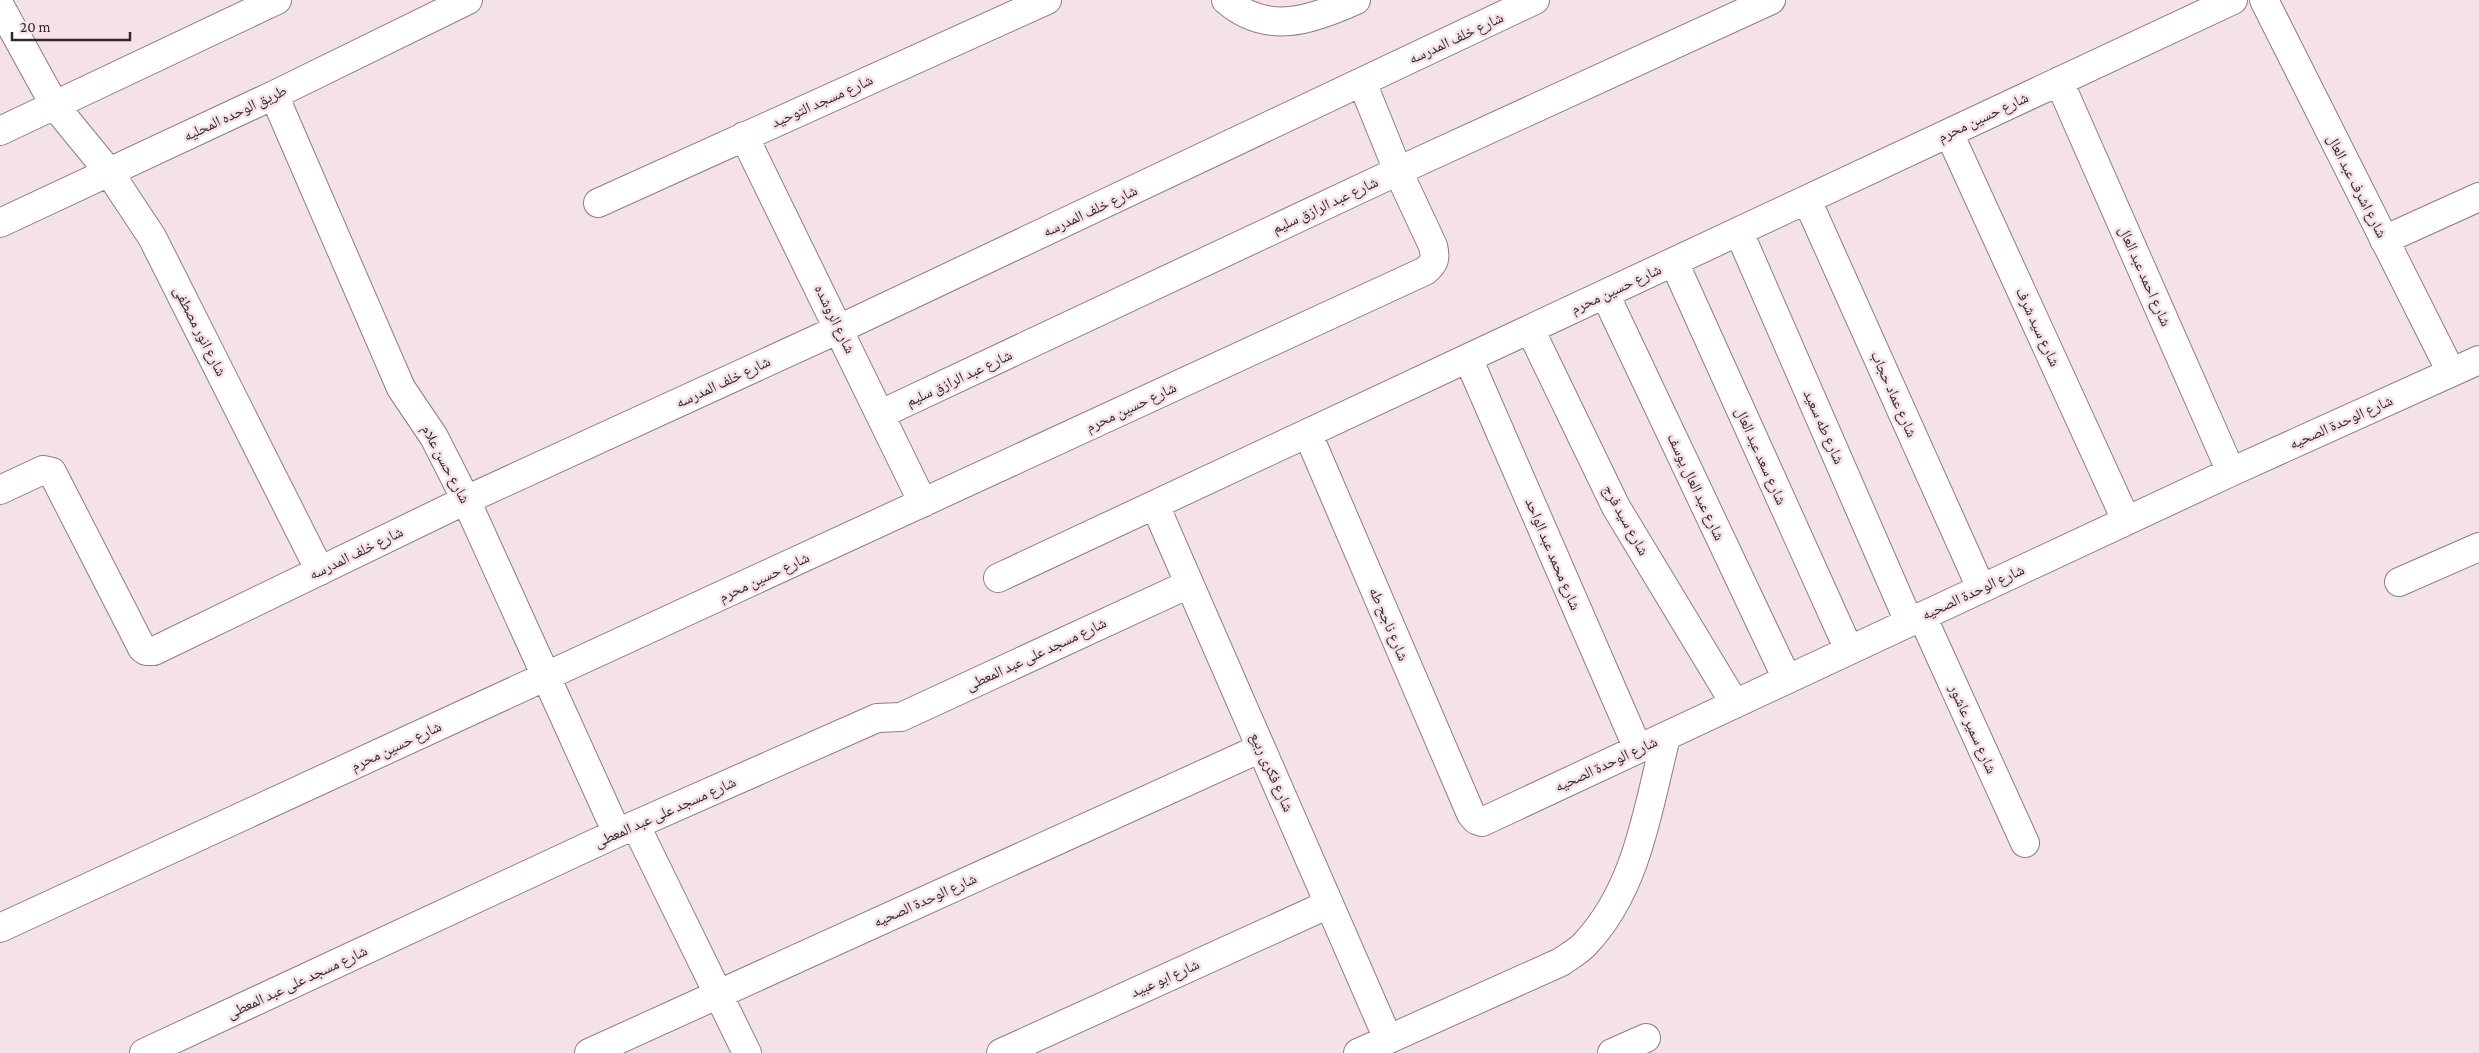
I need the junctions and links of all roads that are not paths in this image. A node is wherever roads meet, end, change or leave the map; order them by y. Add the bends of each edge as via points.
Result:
1 (468, 0) edge
2 (1047, 0) edge
3 (1356, 0) edge
4 (1535, 0) edge
5 (1771, 0) edge
6 (2233, 0) edge
7 (2264, 0) edge
8 (270, 1) edge
9 (1227, 1) edge
10 (0, 6) edge
11 (2059, 81) junction
12 (1362, 82) junction
13 (274, 95) junction
14 (55, 106) junction
15 (0, 131) edge
16 (1949, 133) junction
17 (744, 136) junction
18 (1398, 171) junction
19 (108, 172) junction
20 (2479, 197) edge
21 (1807, 200) junction
22 (598, 203) dead end
23 (0, 223) edge
24 (1739, 232) junction
25 (2384, 240) junction
26 (1674, 262) junction
27 (1605, 294) junction
28 (839, 329) junction
29 (1530, 329) junction
30 (1468, 358) junction
31 (2479, 360) edge
32 (2451, 372) junction
33 (881, 414) junction
34 (1308, 434) junction
35 (2231, 472) junction
36 (0, 490) edge
37 (466, 500) junction
38 (923, 504) junction
39 (1155, 505) junction
40 (2126, 520) junction
41 (2479, 547) edge
42 (320, 570) junction
43 (998, 578) dead end
44 (2399, 582) dead end
45 (1190, 584) junction
46 (1981, 588) junction
47 (1916, 619) junction
48 (1849, 650) junction
49 (545, 678) junction
50 (1787, 679) junction
51 (1735, 704) junction
52 (1666, 736) junction
53 (1261, 748) junction
54 (1638, 750) junction
55 (1471, 814) joint
56 (626, 829) junction
57 (2024, 843) dead end
58 (1329, 904) junction
59 (0, 928) edge
60 (719, 994) junction
61 (1646, 1038) dead end
62 (1388, 1039) junction
63 (144, 1053) edge
64 (590, 1053) edge
65 (746, 1053) edge
66 (1001, 1053) edge
67 (1358, 1053) edge
68 (1612, 1053) edge

1 - 13 street, طريق الوحده المحليه
2 - 17 street, شارع مسجد التوحيد
3 - 9 street via 1325,14 1292,23 1258,19
4 - 12 street, شارع خلف المدرسه
5 - 18 street, شارع عبد الرازق سليم
6 - 11 street, شارع حسين محرم
7 - 25 street, شارع اشرف عبد العال
8 - 14 street
10 - 14 street, شارع انور مصطفى
11 - 16 street, شارع حسين محرم
11 - 35 street, شارع احمد عبد العال
12 - 18 street
12 - 28 street, شارع خلف المدرسه
13 - 19 street, طريق الوحده المحليه
13 - 37 street, شارع حسن علام via 402,388 434,437
14 - 15 street
14 - 19 street, شارع انور مصطفى
16 - 21 street, شارع حسين محرم
16 - 40 street, شارع سيد شرف
17 - 22 street, شارع مسجد التوحيد
17 - 28 street, شارع الروشده
18 - 33 street, شارع عبد الرازق سليم
18 - 38 street, شارع حسين محرم via 1436,256 1425,271
19 - 23 street, طريق الوحده المحليه
19 - 42 street, شارع انور مصطفى via 152,237
20 - 25 street
21 - 24 street, شارع حسين محرم
21 - 46 street, شارع عماد حجاب
24 - 26 street, شارع حسين محرم
24 - 47 street, شارع طه سعيد
25 - 32 street, شارع اشرف عبد العال
26 - 27 street, شارع حسين محرم
26 - 48 street, شارع سعد عبد العال
27 - 29 street, شارع حسين محرم
27 - 50 street, شارع عبد العال يوسف
28 - 33 street, شارع الروشده
28 - 37 street, شارع خلف المدرسه
29 - 30 street, شارع حسين محرم
29 - 51 street, شارع سيد فرج via 1616,507
30 - 34 street, شارع حسين محرم
30 - 54 street, شارع محمد عبد الواحد
31 - 32 street, شارع الوحدة الصحيه
32 - 35 street, شارع الوحدة الصحيه
33 - 38 street, شارع الروشده
34 - 39 street, شارع حسين محرم
34 - 55 street, شارع ناجح طه
35 - 40 street, شارع الوحدة الصحيه
36 - 42 street, شارع خلف المدرسه via 43,470 52,472 146,651 154,651
37 - 42 street, شارع خلف المدرسه
37 - 49 street, شارع حسن علام
38 - 49 street, شارع حسين محرم
39 - 43 street, شارع حسين محرم
39 - 45 street, شارع فكرى ربيع
40 - 46 street, شارع الوحدة الصحيه
41 - 44 street
45 - 53 street, شارع فكرى ربيع
45 - 56 street, شارع مسجد على عبد المعطى via 900,717 877,718
46 - 47 street, شارع الوحدة الصحيه
47 - 48 street, شارع الوحدة الصحيه
47 - 57 street, شارع سمير عاشور
48 - 50 street, شارع الوحدة الصحيه
49 - 56 street, شارع حسن علام
49 - 59 street, شارع حسين محرم
50 - 51 street, شارع الوحدة الصحيه
51 - 52 street, شارع الوحدة الصحيه
52 - 54 street, شارع الوحدة الصحيه
52 - 62 street via 1632,868 1607,916 1585,944 1561,962
53 - 58 street, شارع فكرى ربيع
53 - 60 street, شارع الوحدة الصحيه
54 - 55 street, شارع الوحدة الصحيه via 1486,821 1478,822
56 - 60 street, شارع حسن علام
56 - 63 street, شارع مسجد على عبد المعطى
58 - 62 street, شارع فكرى ربيع
58 - 66 street, شارع ابو عبيد
60 - 64 street, شارع الوحدة الصحيه
60 - 65 street, شارع حسن علام
61 - 68 street
62 - 67 street

